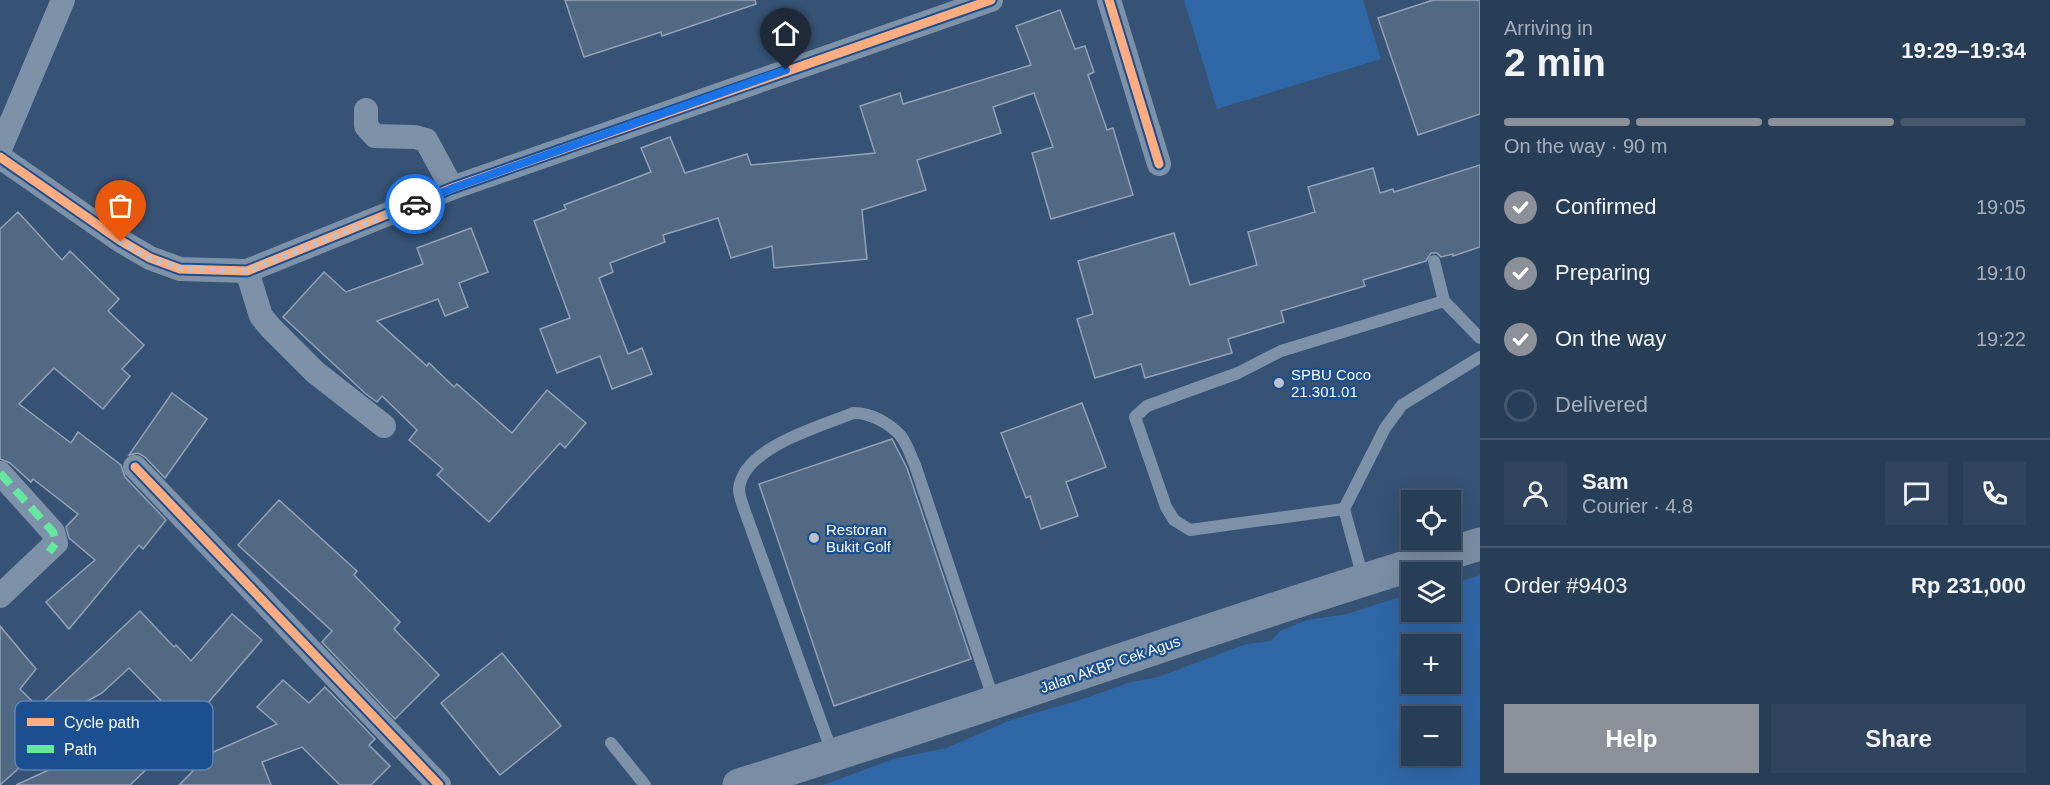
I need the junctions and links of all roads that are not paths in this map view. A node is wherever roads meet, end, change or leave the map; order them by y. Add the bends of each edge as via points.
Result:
1 (63, 0) edge
2 (991, 0) edge
3 (1109, 0) edge
4 (366, 110) dead end
5 (0, 149) edge
6 (0, 157) edge
7 (1159, 164) dead end
8 (453, 188) junction
9 (1434, 261) dead end
10 (247, 271) junction
11 (1444, 302) junction
12 (1480, 338) edge
13 (1480, 357) edge
14 (384, 426) dead end
15 (135, 467) dead end
16 (0, 473) edge
17 (1344, 508) junction
18 (1480, 544) edge
19 (1363, 579) junction
20 (0, 596) edge
21 (994, 703) junction
22 (611, 743) dead end
23 (833, 756) junction
24 (439, 785) edge
25 (645, 785) edge
26 (739, 785) edge

1 - 5 street
2 - 8 street
3 - 7 street
4 - 8 street via 366,126 375,136 426,140
6 - 10 street via 150,258 180,268
8 - 10 street
9 - 11 lane
10 - 14 street via 261,315 270,327 315,372
11 - 12 lane
11 - 17 lane via 1281,351 1238,374 1147,406 1135,417 1166,507 1174,520 1190,530
13 - 17 lane via 1402,405 1384,428
15 - 24 street
16 - 20 street via 53,532 56,543
17 - 19 lane
18 - 19 main road, Jalan AKBP Cek Agus
19 - 21 main road, Jalan AKBP Cek Agus
21 - 23 main road, Jalan AKBP Cek Agus
21 - 23 lane via 906,445 898,433 866,412 853,413 765,450 745,469 739,490
22 - 25 lane
23 - 26 main road, Jalan AKBP Cek Agus

